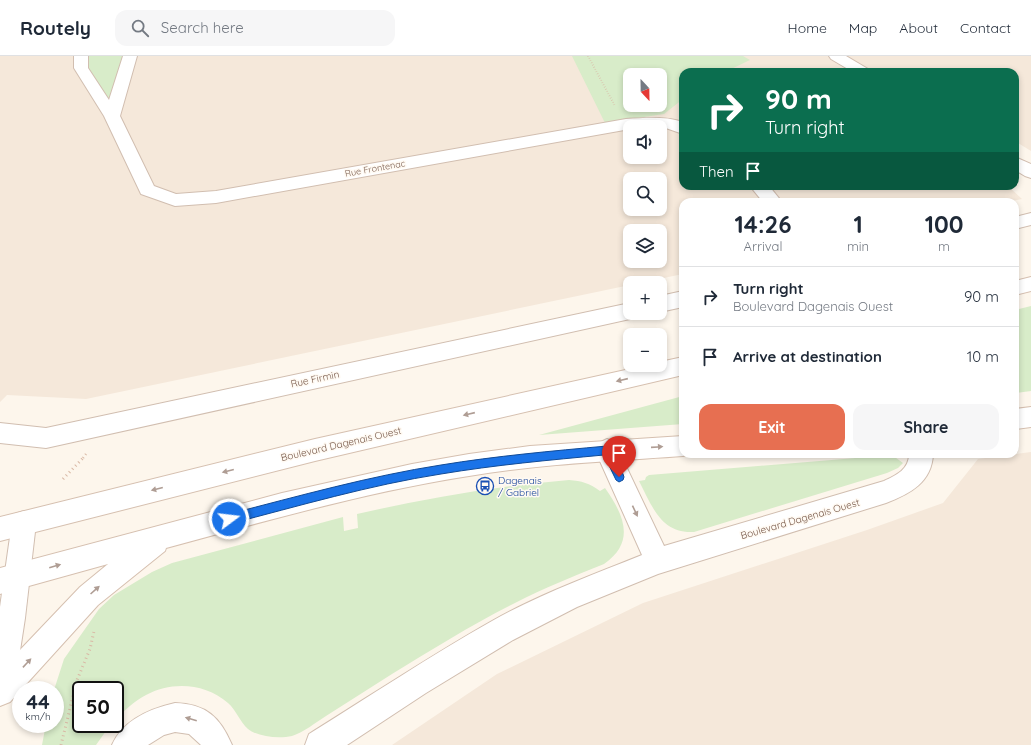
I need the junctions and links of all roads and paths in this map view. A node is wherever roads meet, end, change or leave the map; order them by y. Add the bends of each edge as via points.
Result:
1 (81, 56) edge
2 (130, 56) edge
3 (588, 56) edge
4 (836, 56) edge
5 (856, 68) edge
6 (112, 116) junction
7 (624, 120) edge
8 (667, 122) edge
9 (623, 125) edge
10 (679, 126) edge
11 (1019, 164) edge
12 (1031, 172) edge
13 (762, 190) edge
14 (770, 198) edge
15 (1031, 219) edge
16 (1019, 222) edge
17 (1031, 284) edge
18 (1019, 287) edge
19 (679, 300) edge
20 (667, 302) edge
21 (623, 313) edge
22 (679, 367) edge
23 (1031, 417) edge
24 (1019, 418) edge
25 (0, 433) edge
26 (679, 446) edge
27 (607, 450) junction
28 (922, 458) edge
29 (24, 523) junction
30 (0, 529) edge
31 (165, 535) junction
32 (658, 561) junction
33 (9, 579) edge
34 (93, 625) dead end
35 (0, 691) edge
36 (61, 745) edge
37 (127, 745) edge
38 (218, 745) edge
39 (320, 745) edge

1 - 6 street, Rue Frontenac via 81,68
2 - 6 street
3 - 7 path
4 - 5 street
6 - 9 street, Rue Frontenac via 147,190 176,200 216,197
8 - 10 street, Rue Frontenac
11 - 12 street
13 - 14 street
15 - 16 street
17 - 18 street
19 - 20 street
21 - 25 street, Rue Firmin via 46,438
22 -> 29 street, Boulevard Dagenais Ouest via 354,441
23 - 24 street
27 -> 26 street
27 - 31 street via 514,459 434,471 362,485
27 -> 32 street
28 - 32 street, Boulevard Dagenais Ouest via 920,469 906,483 886,492
29 - 30 street, Boulevard Dagenais Ouest
29 - 33 street
33 -> 31 street
35 -> 31 street via 89,596
32 - 39 street, Boulevard Dagenais Ouest via 562,601 503,630
33 - 35 street
34 - 36 path via 94,635 76,680
38 -> 37 street via 207,727 186,718 170,718 153,724

